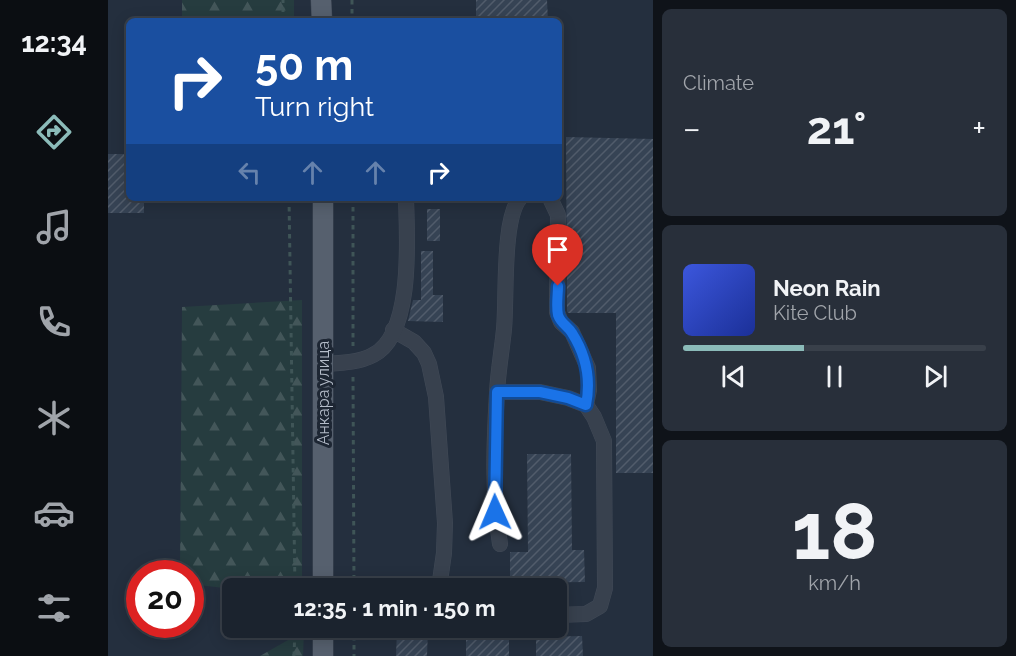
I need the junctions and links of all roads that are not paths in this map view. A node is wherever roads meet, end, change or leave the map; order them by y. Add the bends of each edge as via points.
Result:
1 (321, 0) edge
2 (322, 18) edge
3 (323, 201) edge
4 (406, 201) edge
5 (518, 201) edge
6 (551, 201) edge
7 (393, 330) junction
8 (323, 364) junction
9 (497, 392) junction
10 (586, 405) junction
11 (500, 544) dead end
12 (323, 578) edge
13 (440, 578) edge
14 (567, 615) edge
15 (323, 638) edge
16 (322, 656) edge

1 - 2 main road
3 - 8 main road, Анкара улица
4 - 7 lane via 405,290
5 - 9 lane via 508,237
6 - 10 lane via 558,215 557,312 572,332 588,368
7 - 8 lane via 388,343 375,355 353,363
7 - 13 lane via 424,353 436,397 445,523
8 - 12 main road, Анкара улица
9 - 10 lane via 540,392
9 - 11 lane via 494,491
10 - 14 lane via 604,441 605,588 600,606 586,614
15 - 16 main road

